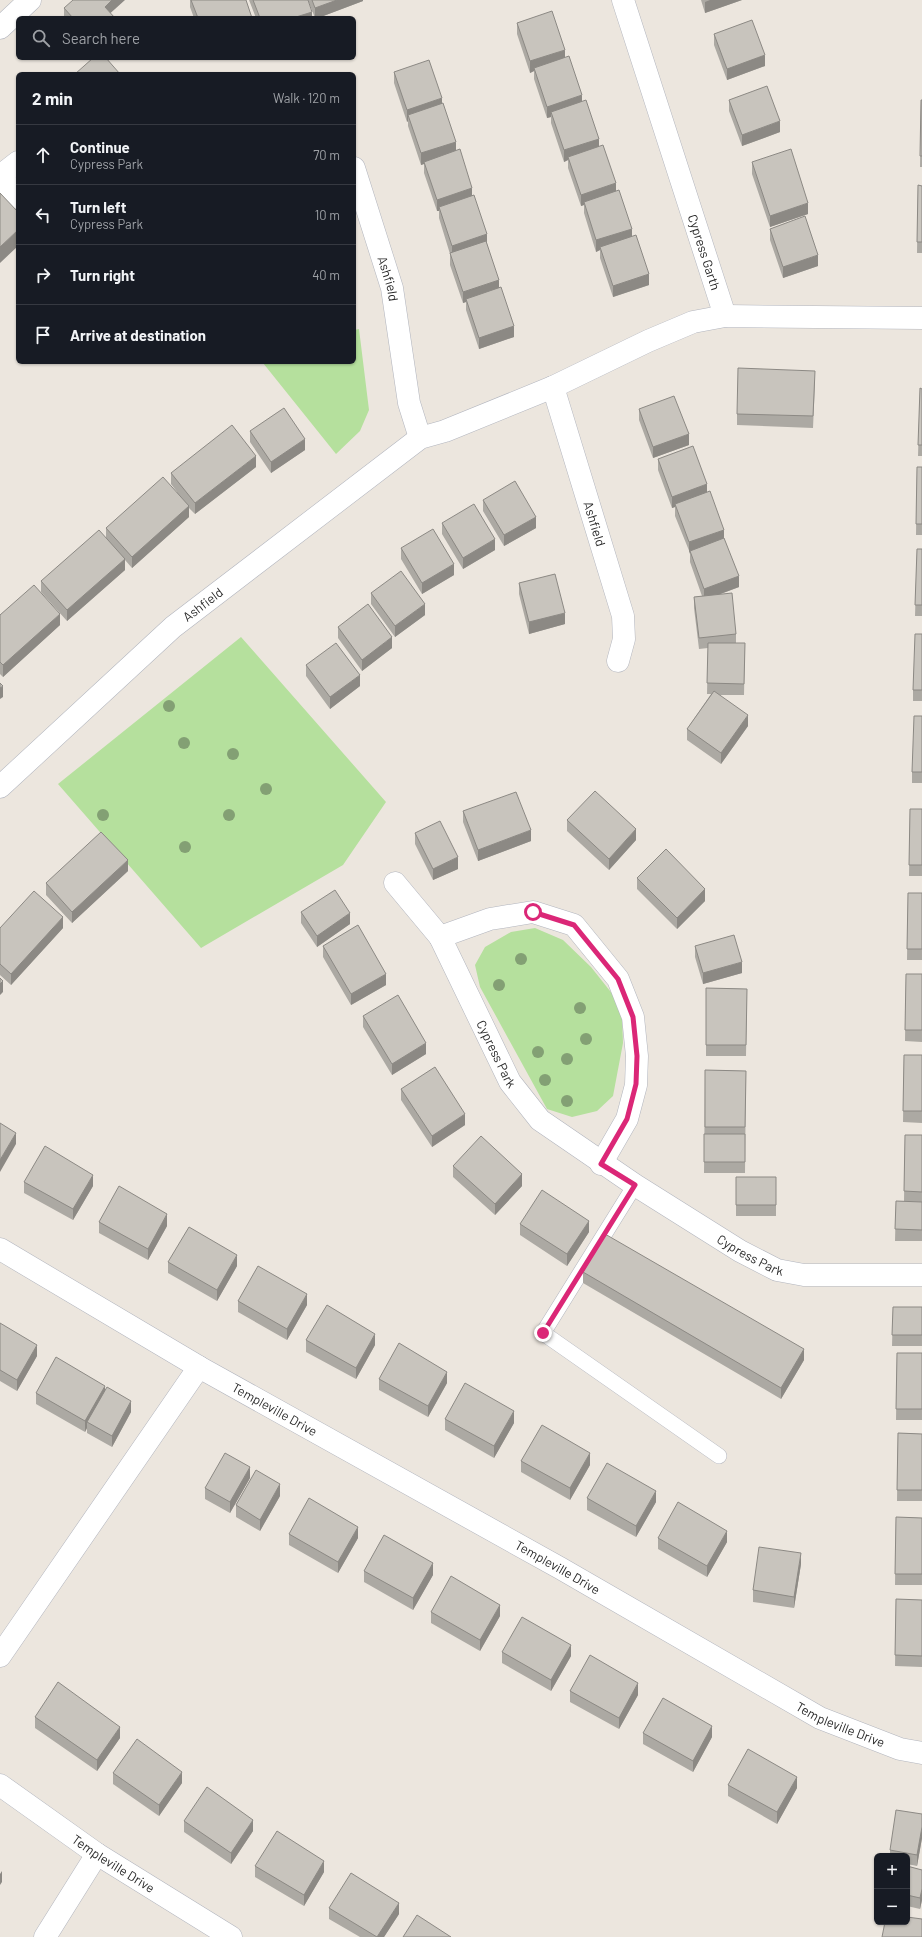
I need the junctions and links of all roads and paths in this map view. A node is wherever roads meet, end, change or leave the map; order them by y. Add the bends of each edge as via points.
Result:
1 (30, 0) edge
2 (623, 0) edge
3 (0, 28) edge
4 (16, 164) edge
5 (356, 174) edge
6 (0, 176) edge
7 (16, 196) edge
8 (724, 316) junction
9 (922, 318) edge
10 (553, 388) junction
11 (420, 438) junction
12 (618, 661) dead end
13 (0, 787) edge
14 (395, 883) dead end
15 (440, 937) junction
16 (601, 1164) junction
17 (635, 1185) junction
18 (0, 1250) edge
19 (922, 1275) edge
20 (199, 1367) junction
21 (719, 1456) dead end
22 (0, 1656) edge
23 (922, 1753) edge
24 (0, 1786) edge
25 (97, 1854) junction
26 (45, 1937) edge
27 (231, 1937) edge

1 - 3 street
2 - 8 street, Cypress Garth
4 - 6 street
5 - 11 street, Ashfield via 392,288 408,403
6 - 7 street
8 - 9 street
8 - 10 street, Ashfield via 693,322 648,341
10 - 11 street, Ashfield via 445,431
10 - 12 street, Ashfield via 623,616 624,639
11 - 13 street, Ashfield via 173,627
14 - 15 street, Cypress Park
15 - 16 street, Cypress Park via 510,1082 540,1120
15 - 16 street via 490,919 533,912 574,925 618,979 633,1017 637,1056 636,1084 627,1119
16 - 17 street, Cypress Park
17 - 19 street, Cypress Park via 740,1251 777,1270 804,1275
17 - 21 lane via 543,1333
18 - 20 street, Templeville Drive
20 - 22 street
20 - 23 street, Templeville Drive via 560,1568 820,1718 900,1749
24 - 25 street, Templeville Drive
25 - 26 street
25 - 27 street, Templeville Drive

